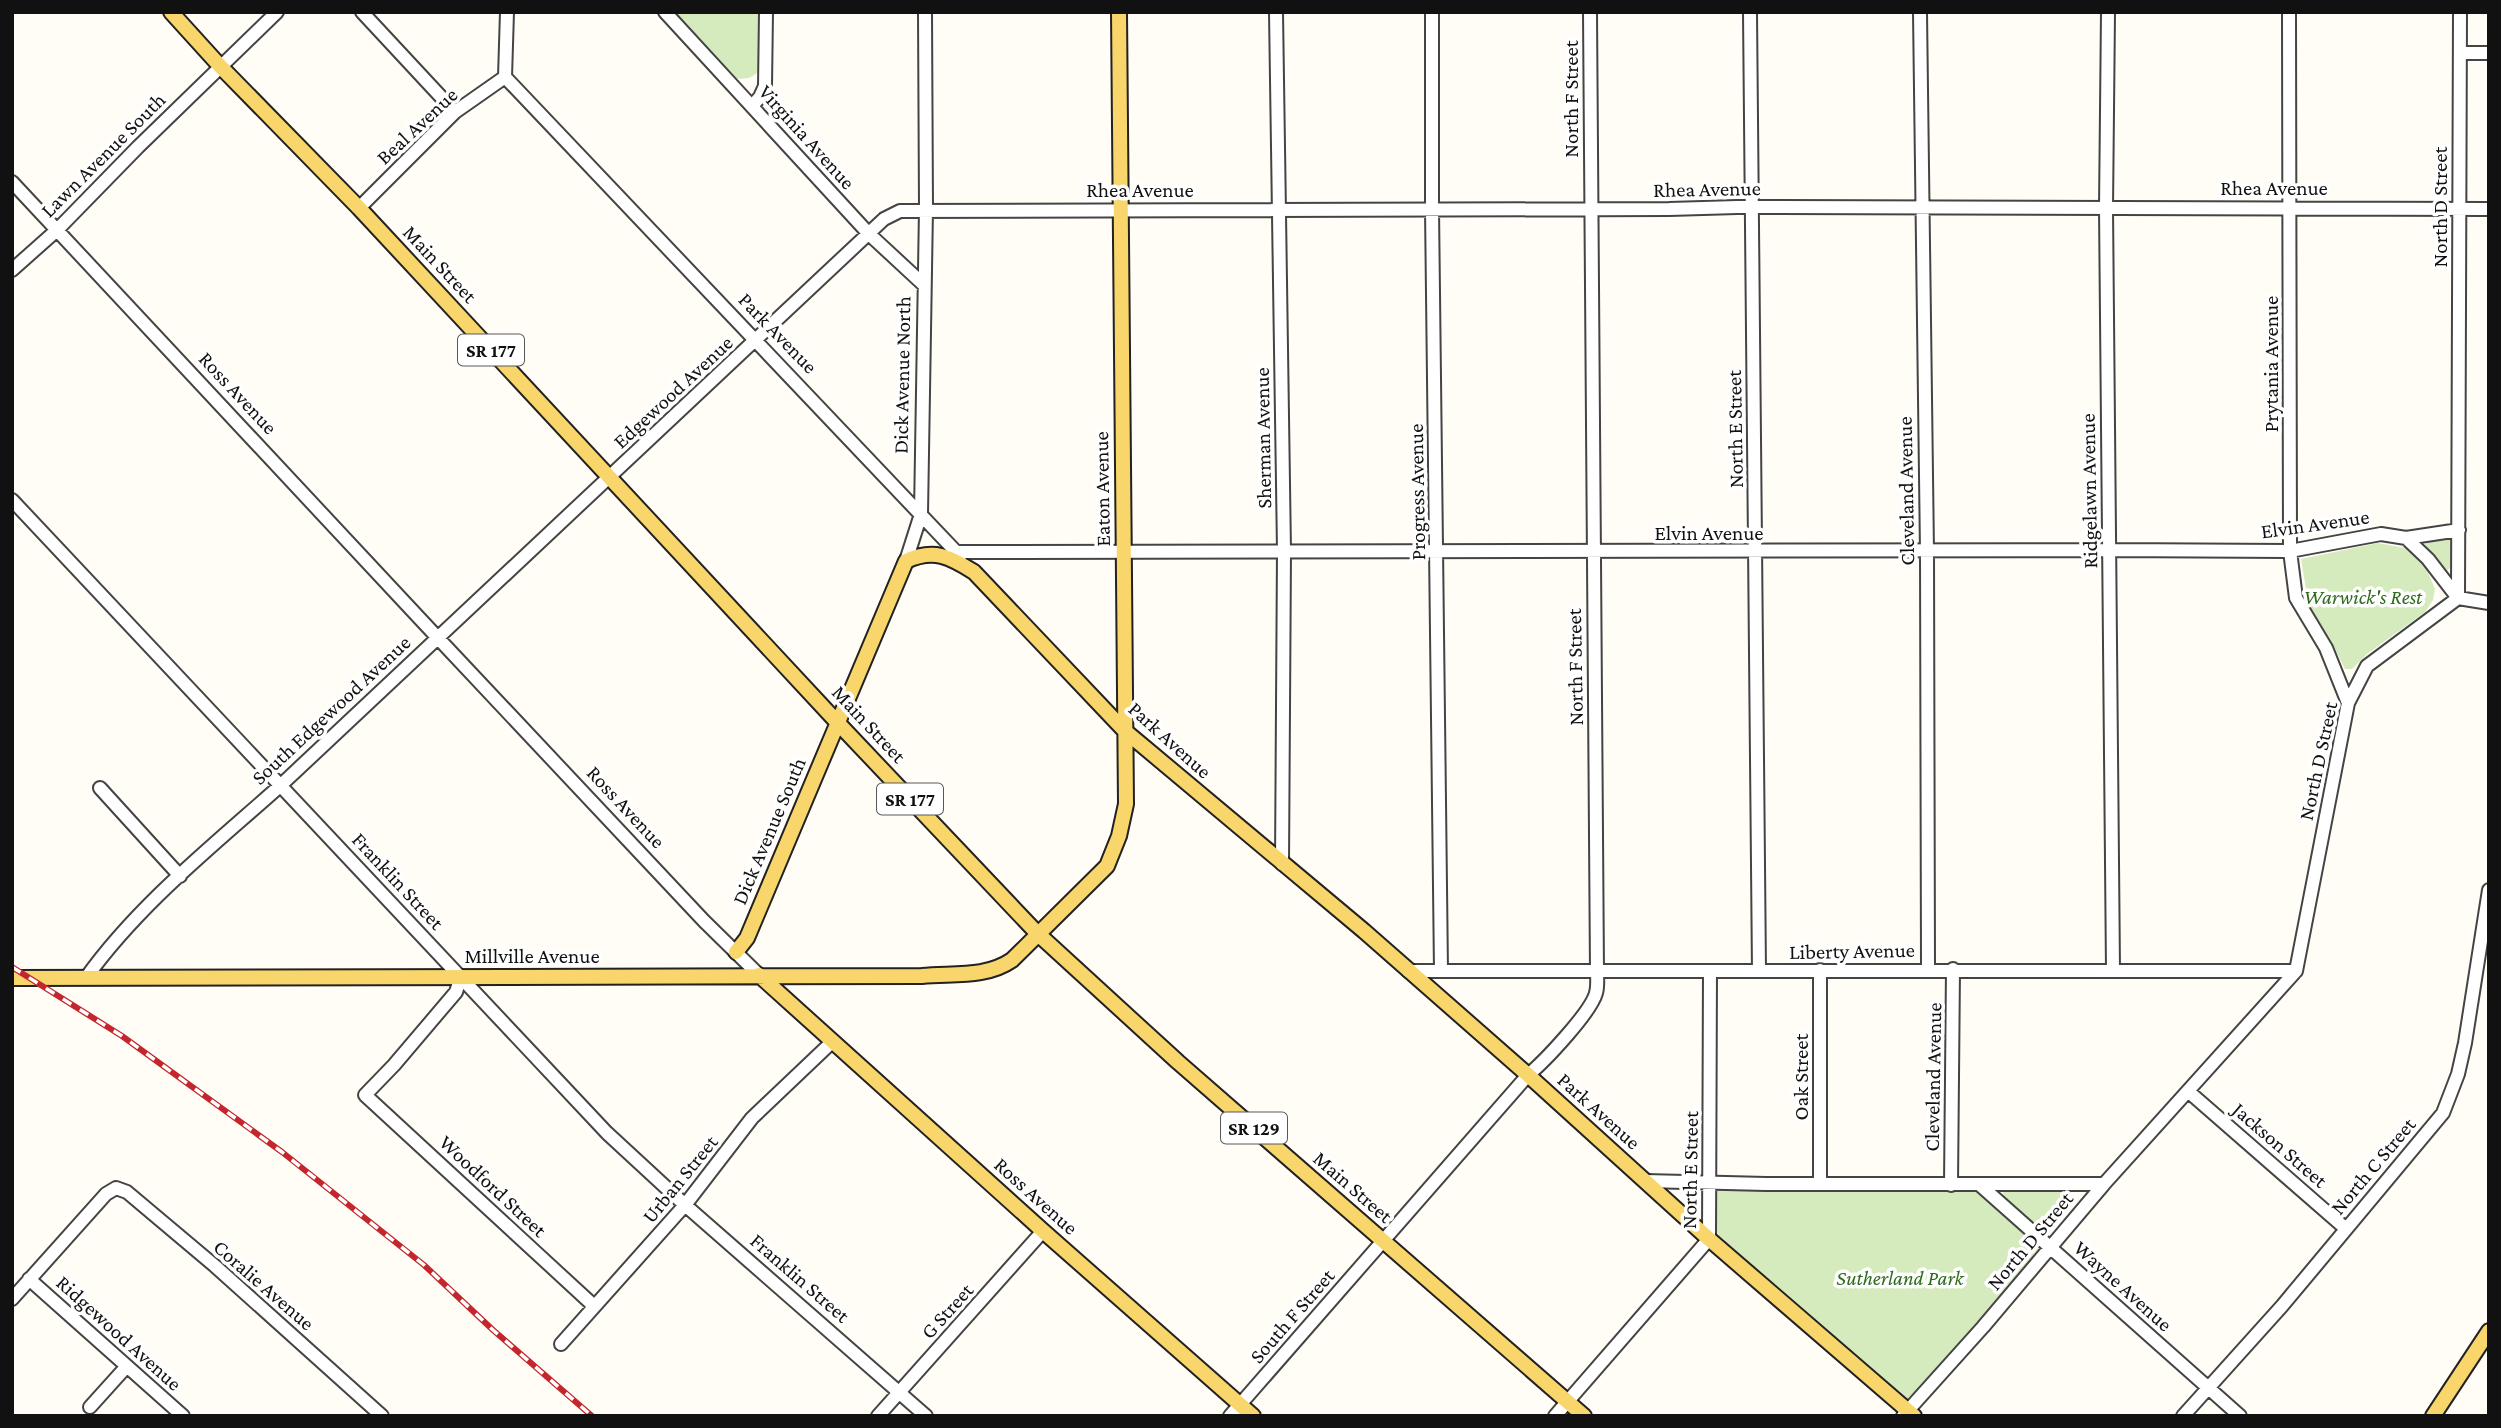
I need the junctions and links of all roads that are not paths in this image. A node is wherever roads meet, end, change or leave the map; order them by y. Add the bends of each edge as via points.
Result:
1 (171, 12) edge
2 (277, 12) edge
3 (362, 12) edge
4 (507, 12) edge
5 (665, 12) edge
6 (766, 12) edge
7 (925, 12) edge
8 (1119, 12) edge
9 (1276, 12) edge
10 (1432, 12) edge
11 (1590, 12) edge
12 (1750, 12) edge
13 (1920, 12) edge
14 (2108, 12) edge
15 (2289, 12) edge
16 (2460, 12) edge
17 (2460, 53) junction
18 (2489, 54) edge
19 (220, 66) junction
20 (505, 77) junction
21 (752, 106) junction
22 (455, 112) junction
23 (12, 182) edge
24 (1751, 207) junction
25 (2290, 207) junction
26 (359, 208) junction
27 (1921, 208) junction
28 (2106, 208) junction
29 (2458, 208) junction
30 (926, 209) junction
31 (1278, 209) junction
32 (1432, 209) junction
33 (1591, 209) junction
34 (2489, 209) edge
35 (1120, 210) junction
36 (57, 230) junction
37 (869, 234) junction
38 (12, 270) edge
39 (924, 285) junction
40 (755, 340) junction
41 (610, 478) junction
42 (12, 500) edge
43 (921, 514) junction
44 (2459, 530) junction
45 (2406, 538) junction
46 (1124, 550) junction
47 (2109, 550) junction
48 (1284, 551) junction
49 (1438, 551) junction
50 (2290, 551) junction
51 (957, 552) junction
52 (1593, 552) junction
53 (1756, 552) junction
54 (1927, 552) junction
55 (906, 561) junction
56 (974, 572) junction
57 (2458, 598) junction
58 (2489, 603) edge
59 (437, 637) junction
60 (2348, 703) junction
61 (837, 722) junction
62 (1125, 731) junction
63 (281, 785) junction
64 (100, 788) dead end
65 (1282, 864) junction
66 (180, 876) junction
67 (2489, 890) edge
68 (1037, 933) junction
69 (736, 952) junction
70 (1928, 969) junction
71 (1953, 969) junction
72 (1821, 970) junction
73 (2113, 970) junction
74 (1408, 971) junction
75 (1441, 971) junction
76 (1597, 971) junction
77 (1759, 971) junction
78 (2296, 971) junction
79 (1710, 972) junction
80 (758, 975) junction
81 (461, 976) junction
82 (12, 978) edge
83 (86, 978) junction
84 (832, 1042) junction
85 (1528, 1075) junction
86 (2189, 1092) junction
87 (1645, 1181) junction
88 (1710, 1183) junction
89 (1820, 1184) junction
90 (2104, 1184) junction
91 (1951, 1185) junction
92 (1980, 1185) junction
93 (685, 1205) junction
94 (2345, 1228) junction
95 (1043, 1231) junction
96 (1709, 1239) junction
97 (1383, 1241) junction
98 (2050, 1246) junction
99 (29, 1279) junction
100 (12, 1299) edge
101 (594, 1306) junction
102 (2489, 1331) edge
103 (561, 1344) dead end
104 (128, 1366) junction
105 (2207, 1388) junction
106 (900, 1392) junction
107 (1567, 1401) junction
108 (1240, 1404) junction
109 (90, 1407) dead end
110 (1908, 1414) edge
111 (183, 1416) edge
112 (382, 1416) edge
113 (878, 1416) edge
114 (926, 1416) edge
115 (1230, 1416) edge
116 (1253, 1416) edge
117 (1555, 1416) edge
118 (1584, 1416) edge
119 (2183, 1416) edge
120 (2240, 1416) edge
121 (2433, 1416) edge

1 - 19 main road, Main Street / SR 177
2 - 19 street, Lawn Avenue South
3 - 22 street
4 - 20 street
5 - 21 street, Virginia Avenue
6 - 21 street via 765,86
7 - 30 street, Dick Avenue North
8 - 35 main road, Eaton Avenue
9 - 31 street, Sherman Avenue
10 - 32 street, Progress Avenue
11 - 33 street, North F Street
12 - 24 street, North E Street
13 - 27 street, Cleveland Avenue
14 - 28 street, Ridgelawn Avenue
15 - 25 street, Prytania Avenue
16 - 17 street, North D Street
17 - 18 street
17 - 29 street, North D Street
19 - 26 main road, Main Street / SR 177
19 - 36 street, Lawn Avenue South
20 - 22 street, Beal Avenue
20 - 40 street, Park Avenue
21 - 37 street, Virginia Avenue
22 - 26 street, Beal Avenue
23 - 36 street, Ross Avenue
24 - 27 street, Rhea Avenue
24 - 33 street, Rhea Avenue
24 - 53 street, North E Street
25 - 28 street, Rhea Avenue
25 - 29 street, Rhea Avenue
25 - 50 street, Prytania Avenue
26 - 41 main road, Main Street / SR 177
27 - 28 street, Rhea Avenue
27 - 54 street, Cleveland Avenue
28 - 47 street, Ridgelawn Avenue
29 - 34 street, Rhea Avenue
29 - 44 street, North D Street
30 - 35 street, Rhea Avenue
30 - 37 street, Edgewood Avenue via 900,211
30 - 39 street, Dick Avenue North
31 - 32 street, Rhea Avenue
31 - 35 street, Rhea Avenue
31 - 48 street, Sherman Avenue
32 - 33 street, Rhea Avenue
32 - 49 street, Progress Avenue
33 - 52 street, North F Street
35 - 46 main road, Eaton Avenue
36 - 38 street, Lawn Avenue South
36 - 59 street, Ross Avenue
37 - 39 street, Virginia Avenue
37 - 40 street, Edgewood Avenue
39 - 43 street, Dick Avenue North
40 - 41 street, Edgewood Avenue
40 - 43 street, Park Avenue
41 - 59 street, South Edgewood Avenue
41 - 61 main road, Main Street / SR 177
42 - 63 street, Franklin Street
43 - 51 street, Park Avenue
43 - 55 street, Dick Avenue North
44 - 45 street, Elvin Avenue
44 - 57 street, North D Street
45 - 50 street, Elvin Avenue via 2381,534
45 - 57 street
46 - 48 street, Elvin Avenue
46 - 51 street, Elvin Avenue
46 - 62 main road, Eaton Avenue
47 - 50 street, Elvin Avenue
47 - 54 street, Elvin Avenue
47 - 73 street, Ridgelawn Avenue
48 - 49 street, Elvin Avenue
48 - 65 street, Sherman Avenue
49 - 52 street, Elvin Avenue
49 - 75 street, Progress Avenue
50 - 60 street, Prytania Avenue via 2297,598 2326,648
51 - 56 street, Park Avenue
52 - 53 street, Elvin Avenue
52 - 76 street, North F Street
53 - 54 street, Elvin Avenue
53 - 77 street, North E Street
54 - 70 street, Cleveland Avenue
55 - 56 main road via 920,554 938,555
55 - 61 main road, Dick Avenue North
56 - 62 main road, Park Avenue
57 - 58 street
57 - 60 street, North D Street via 2367,666
59 - 63 street, South Edgewood Avenue
59 - 69 street, Ross Avenue
60 - 78 street, North D Street
61 - 68 main road, Main Street / SR 177
61 - 69 main road, Dick Avenue South via 747,938
62 - 65 main road, Park Avenue
62 - 68 main road, Eaton Avenue via 1126,804 1111,859
63 - 66 street, South Edgewood Avenue
63 - 81 street, Franklin Street
64 - 66 street
65 - 74 main road, Park Avenue
66 - 83 street, South Edgewood Avenue via 106,950
67 - 94 street, North C Street via 2465,1043 2449,1100 2430,1129
68 - 80 main road, Millville Avenue via 1012,960 983,972
68 - 97 main road, Main Street / SR 129
69 - 80 street, Ross Avenue
70 - 71 street, Liberty Avenue
70 - 72 street, Liberty Avenue
71 - 73 street, Liberty Avenue
71 - 91 street, Cleveland Avenue
72 - 77 street, Liberty Avenue
72 - 89 street, Oak Street
73 - 78 street, Liberty Avenue
74 - 75 street, Liberty Avenue
74 - 85 main road, Park Avenue
75 - 76 street, Liberty Avenue
76 - 79 street, Liberty Avenue
76 - 85 street, North F Street via 1590,1006
77 - 79 street, Liberty Avenue
78 - 86 street, North D Street
79 - 88 street, North E Street
80 - 81 main road, Millville Avenue
80 - 84 main road, Ross Avenue
81 - 83 main road, Millville Avenue
81 - 93 street, Franklin Street via 607,1133
81 - 101 street, Woodford Street via 456,992 365,1095
82 - 83 main road, Millville Avenue
84 - 93 street, Urban Street via 752,1118
84 - 95 main road, Ross Avenue
85 - 87 main road, Park Avenue
85 - 97 street, North F Street
86 - 90 street, North D Street
86 - 94 street, Jackson Street
87 - 88 street
87 - 96 main road, Park Avenue
88 - 89 street
88 - 96 street, North E Street
89 - 91 street
90 - 92 street
90 - 98 street, North D Street
91 - 92 street
92 - 98 street, Wayne Avenue
93 - 101 street, Urban Street
93 - 106 street, Franklin Street
94 - 105 street, North C Street
95 - 106 street, G Street
95 - 108 main road, Ross Avenue
96 - 107 street, North E Street
96 - 110 main road, Park Avenue
97 - 107 main road, Main Street / SR 129
97 - 108 street, South F Street
98 - 105 street, Wayne Avenue
98 - 110 street, North D Street
99 - 100 street
99 - 104 street, Ridgewood Avenue
99 - 112 street, Coralie Avenue via 106,1194 116,1188 127,1192
101 - 103 street, Urban Street
102 - 121 main road
104 - 109 street
104 - 111 street, Ridgewood Avenue
105 - 119 street, North C Street
105 - 120 street, Wayne Avenue
106 - 113 street, G Street
106 - 114 street, Franklin Street
107 - 117 street, North E Street
107 - 118 main road, Main Street / SR 129
108 - 115 street, South F Street
108 - 116 main road, Ross Avenue

